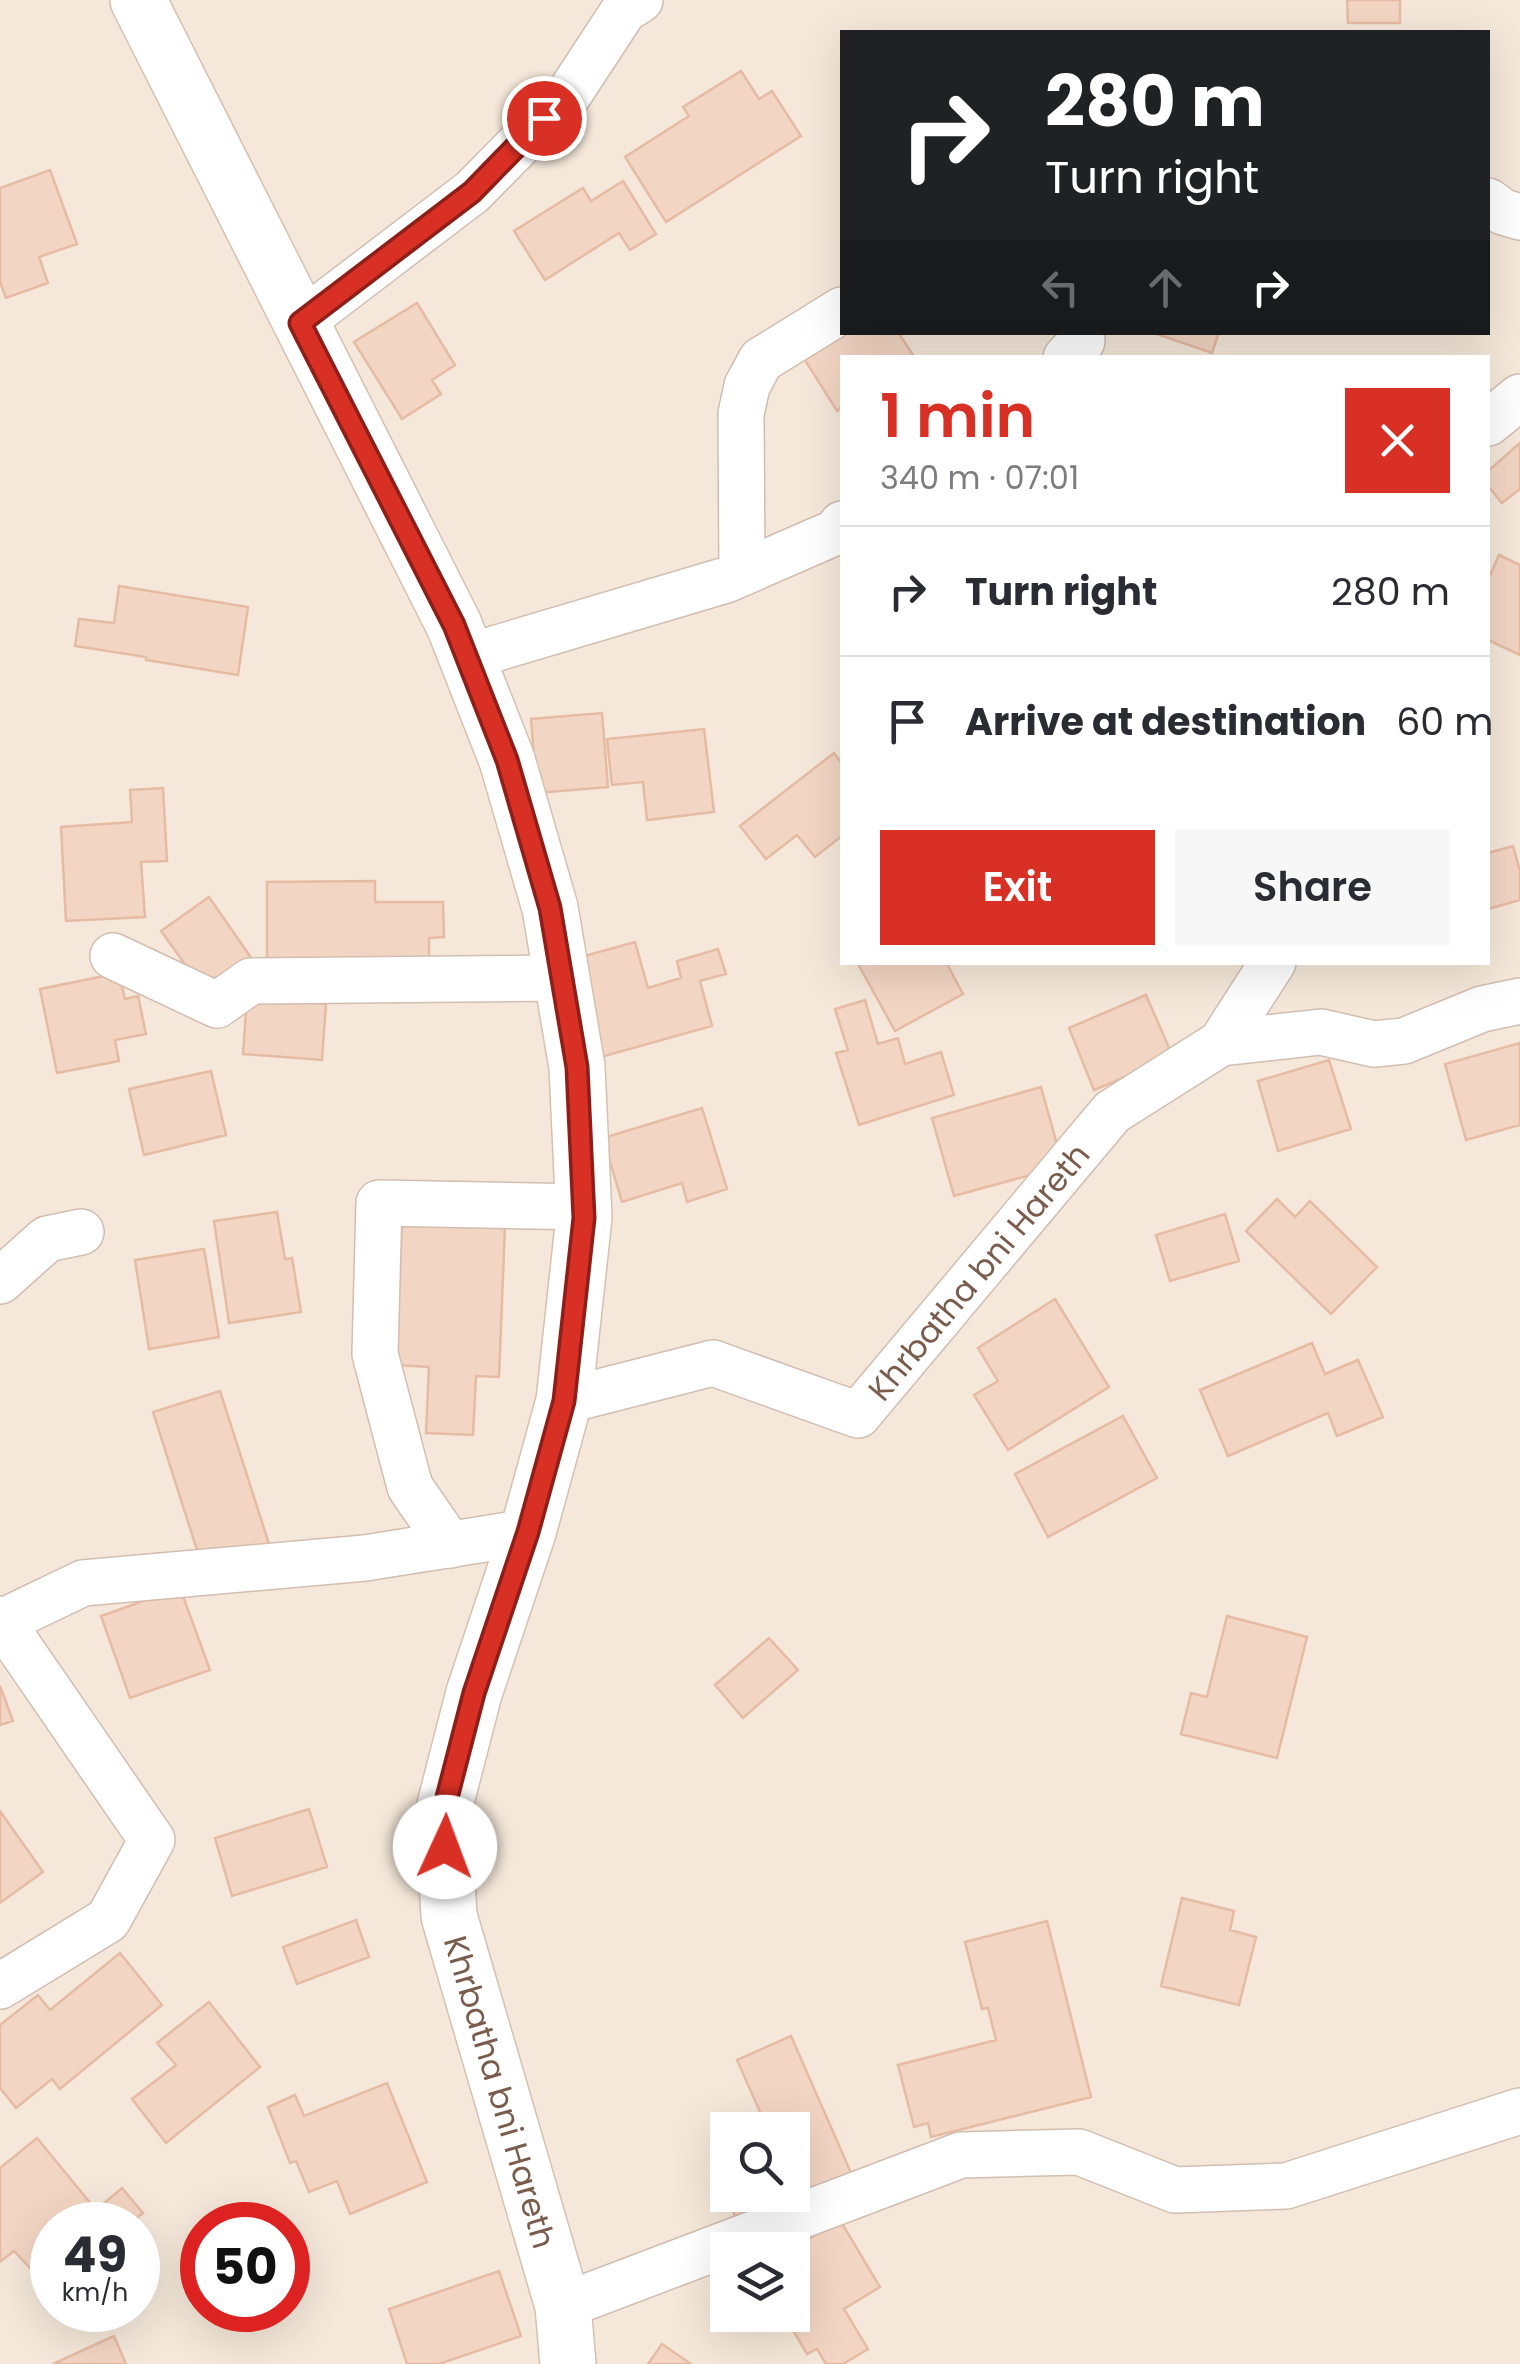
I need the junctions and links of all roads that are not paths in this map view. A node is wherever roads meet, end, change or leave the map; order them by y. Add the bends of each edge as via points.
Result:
1 (138, 0) edge
2 (640, 0) edge
3 (1490, 202) edge
4 (1520, 217) edge
5 (840, 311) edge
6 (300, 323) junction
7 (1520, 397) edge
8 (1490, 422) edge
9 (840, 527) edge
10 (742, 573) junction
11 (467, 658) junction
12 (112, 956) dead end
13 (1271, 965) edge
14 (562, 978) junction
15 (1520, 1001) edge
16 (1221, 1042) junction
17 (584, 1208) junction
18 (81, 1232) dead end
19 (0, 1281) edge
20 (564, 1401) junction
21 (528, 1532) junction
22 (450, 1544) junction
23 (1, 1620) edge
24 (0, 1986) edge
25 (1520, 2111) edge
26 (563, 2306) junction
27 (568, 2364) edge

1 - 6 main road, Khrbatha bni Hareth
2 - 6 street via 624,10 569,94 472,192
3 - 4 street
5 - 10 street via 761,360 747,386 741,414
6 - 11 main road, Khrbatha bni Hareth
7 - 8 street
9 - 10 street
10 - 11 street
11 - 14 main road, Khrbatha bni Hareth via 512,778 550,908
12 - 14 street via 218,1005 251,981
13 - 16 street, Khrbatha bni Hareth
14 - 17 main road, Khrbatha bni Hareth via 577,1067
15 - 16 street via 1404,1041 1374,1044 1321,1032
16 - 20 street, Khrbatha bni Hareth via 1112,1112 858,1415 713,1363
17 - 20 main road, Khrbatha bni Hareth
17 - 22 street via 379,1203 375,1354 410,1487
18 - 19 street via 47,1239
20 - 21 main road, Khrbatha bni Hareth
21 - 22 street
21 - 26 main road, Khrbatha bni Hareth via 474,1693 443,1813 448,1916
22 - 23 street via 82,1584
23 - 24 street via 152,1840 108,1920
25 - 26 street via 1286,2186 1175,2190 1079,2152 961,2155
26 - 27 main road, Khrbatha bni Hareth

